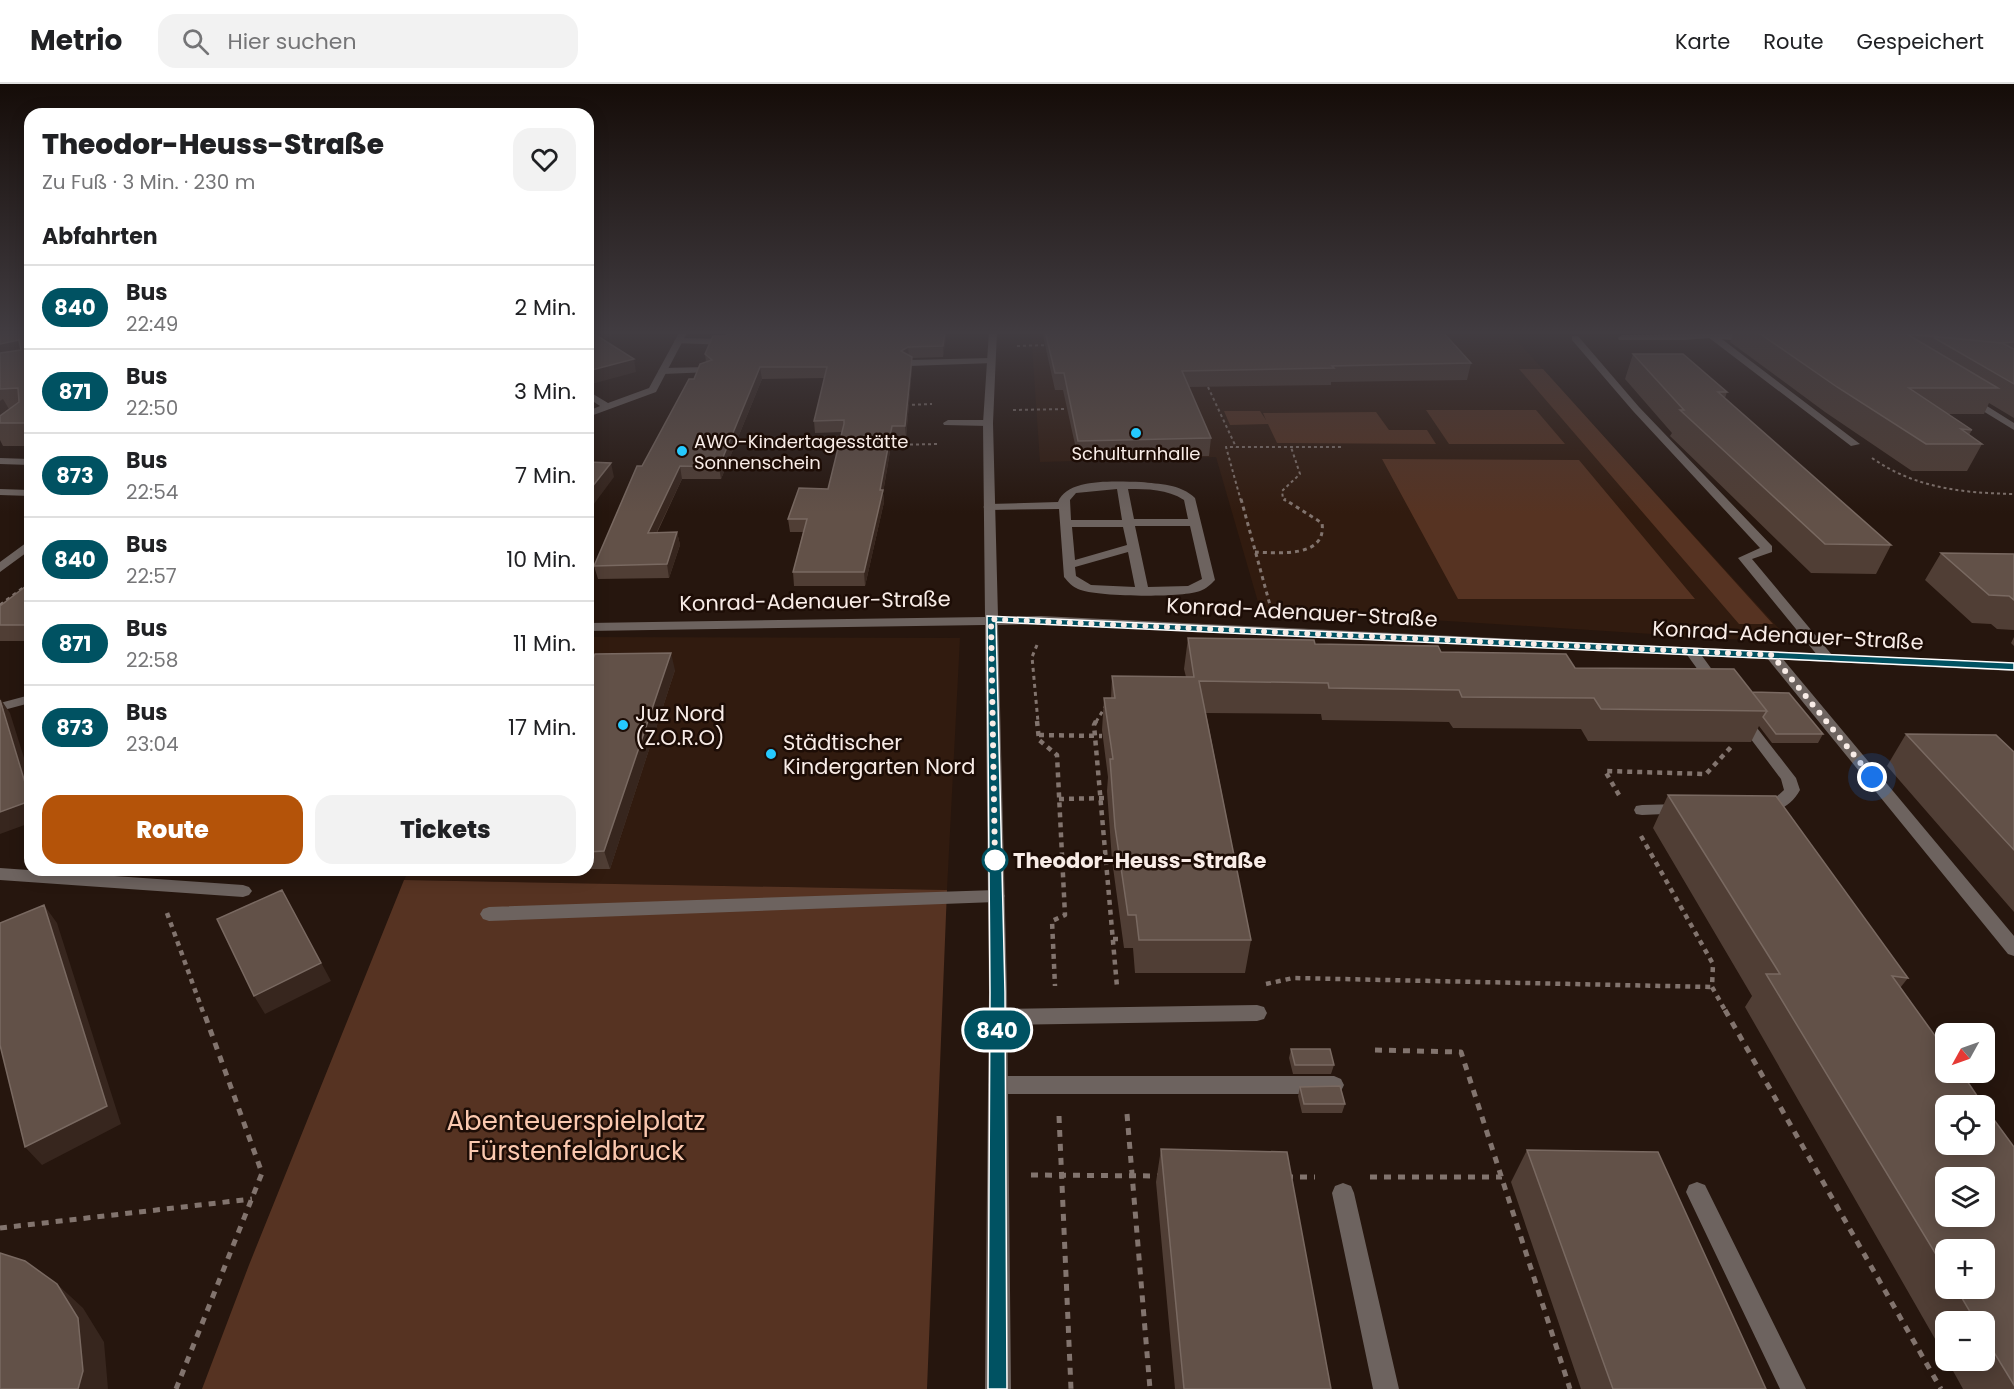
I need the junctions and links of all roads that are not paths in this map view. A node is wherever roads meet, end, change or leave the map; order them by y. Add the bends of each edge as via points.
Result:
1 (647, 392) edge
2 (989, 392) edge
3 (1621, 392) edge
4 (1787, 392) edge
5 (1958, 392) edge
6 (594, 398) edge
7 (606, 406) junction
8 (594, 411) edge
9 (948, 423) road end
10 (988, 423) junction
11 (2014, 427) edge
12 (1855, 444) road end
13 (0, 461) edge
14 (24, 462) edge
15 (1122, 487) junction
16 (0, 492) edge
17 (24, 492) edge
18 (1064, 505) junction
19 (989, 507) junction
20 (1129, 522) junction
21 (1194, 522) junction
22 (1066, 524) junction
23 (1133, 547) junction
24 (24, 549) edge
25 (1069, 566) junction
26 (0, 568) edge
27 (1142, 590) junction
28 (991, 619) junction
29 (594, 627) edge
30 (1692, 652) junction
31 (1772, 655) junction
32 (1827, 658) junction
33 (2013, 668) edge
34 (24, 701) edge
35 (0, 707) edge
36 (1698, 809) edge
37 (1743, 809) edge
38 (1642, 810) dead end
39 (0, 874) edge
40 (24, 876) edge
41 (29, 876) edge
42 (243, 891) dead end
43 (996, 896) junction
44 (489, 914) dead end
45 (2014, 950) edge
46 (1257, 1013) dead end
47 (998, 1017) junction
48 (998, 1085) junction
49 (1334, 1085) edge
50 (1697, 1192) dead end
51 (1342, 1193) dead end
52 (998, 1389) edge
53 (1386, 1389) edge
54 (1793, 1389) edge

1 - 7 street
2 - 10 street
3 - 32 street via 1768,549 1744,558
4 - 12 street
5 - 11 street
6 - 7 street
7 - 8 street
9 - 10 street
10 - 19 street
13 - 14 street
15 - 18 street via 1081,488 1067,495
15 - 20 street
15 - 21 street via 1177,490 1189,498
16 - 17 street
18 - 19 street
18 - 22 street
19 - 28 street
20 - 21 street
20 - 22 street
20 - 23 street
21 - 27 street via 1209,580 1188,590
22 - 25 street
23 - 25 street
23 - 27 street
24 - 26 street
25 - 27 street via 1070,577 1081,586
28 - 29 street, Konrad-Adenauer-Straße
28 - 30 street, Konrad-Adenauer-Straße
28 - 43 street
30 - 31 street, Konrad-Adenauer-Straße
30 - 37 street via 1788,778 1792,790 1779,805
31 - 32 street, Konrad-Adenauer-Straße
31 - 45 street
32 - 33 street, Konrad-Adenauer-Straße
34 - 35 street
36 - 38 street
39 - 40 street
41 - 42 street
43 - 44 street
43 - 47 street
46 - 47 street
47 - 48 street
48 - 49 street
48 - 52 street
50 - 54 street
51 - 53 street

